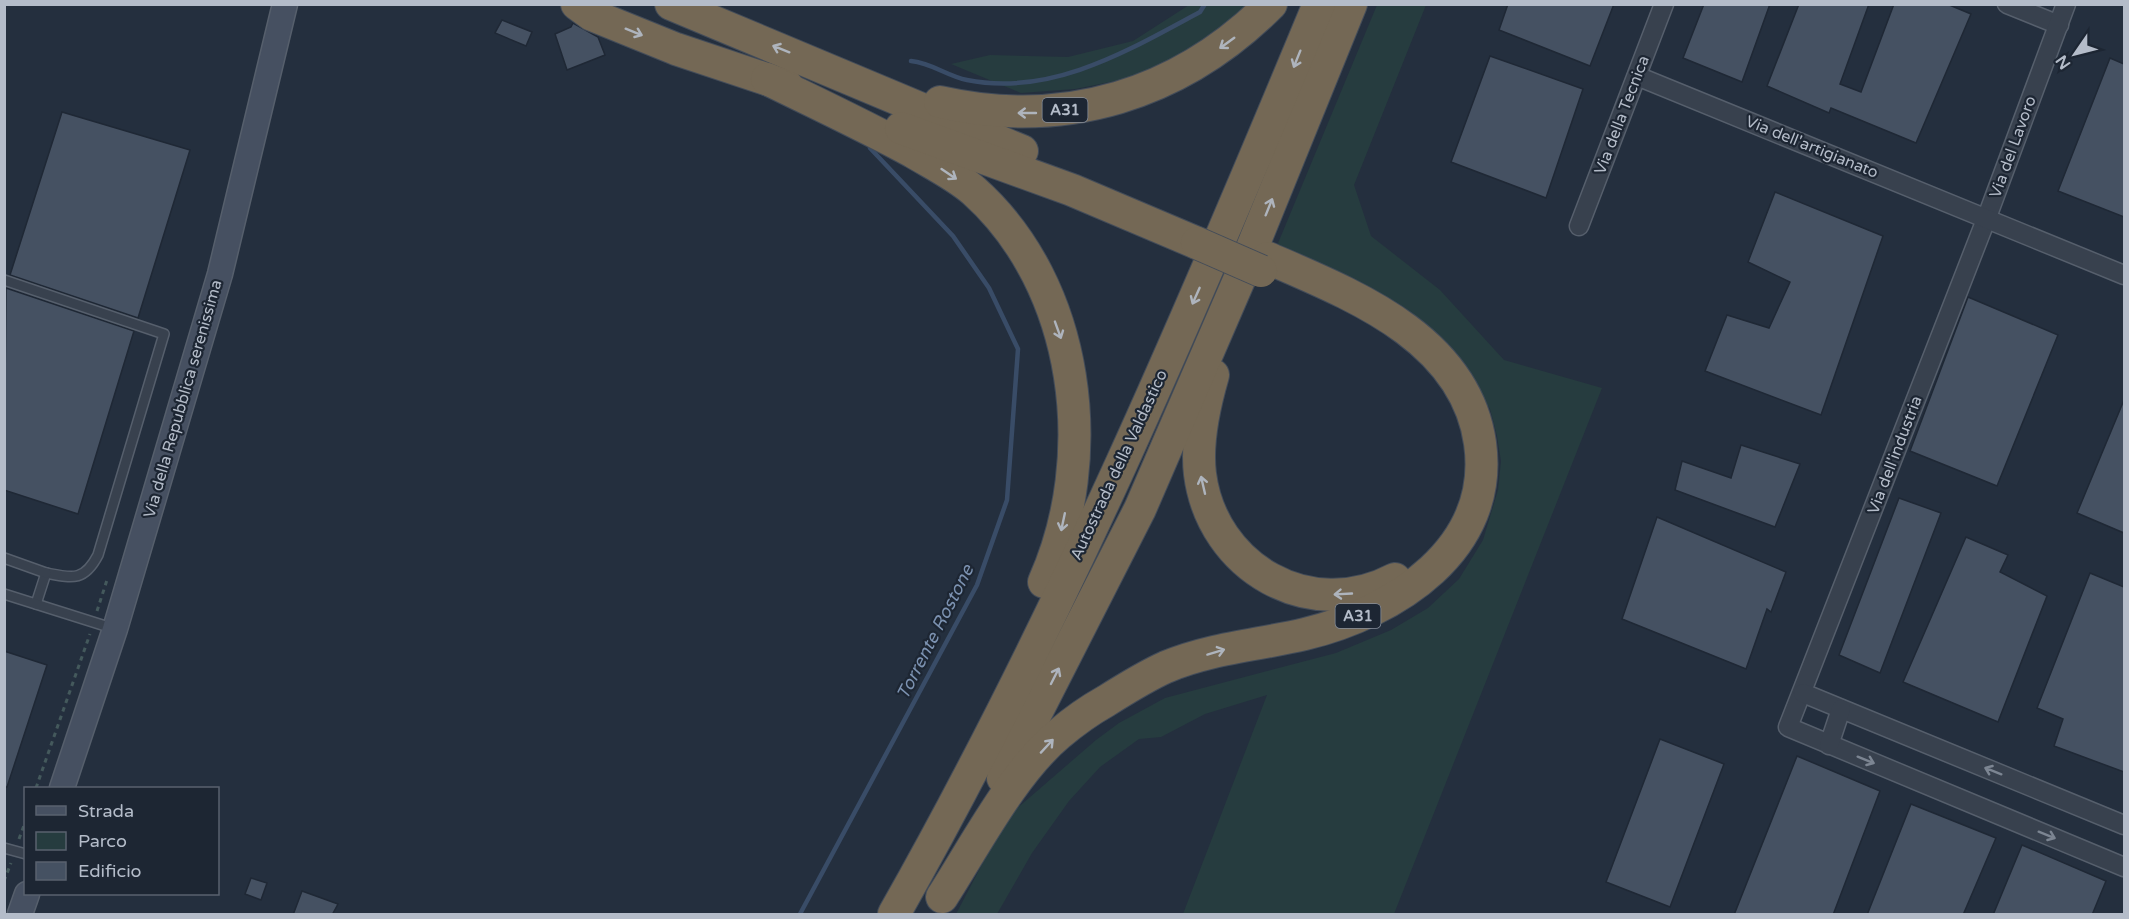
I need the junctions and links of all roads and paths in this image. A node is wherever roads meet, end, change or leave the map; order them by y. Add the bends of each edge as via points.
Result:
1 (285, 4) edge
2 (577, 4) edge
3 (671, 4) edge
4 (1271, 4) edge
5 (1319, 4) edge
6 (1351, 4) edge
7 (1664, 4) edge
8 (2007, 4) edge
9 (2066, 4) edge
10 (2059, 25) junction
11 (835, 72) junction
12 (1637, 76) junction
13 (767, 79) junction
14 (1987, 218) junction
15 (1579, 226) dead end
16 (1200, 236) junction
17 (1256, 270) junction
18 (2124, 275) edge
19 (4, 280) edge
20 (4, 558) edge
21 (46, 573) junction
22 (4, 594) edge
23 (36, 604) junction
24 (115, 629) junction
25 (1803, 693) junction
26 (1841, 709) junction
27 (1828, 745) junction
28 (63, 787) edge
29 (2124, 825) edge
30 (4, 848) edge
31 (24, 853) edge
32 (2124, 867) edge
33 (27, 895) edge
34 (901, 903) edge
35 (937, 906) edge
36 (20, 915) edge

1 - 24 street, Via della Repubblica serenissima via 220,274
2 -> 13 highway, A31 via 592,15 676,49
11 -> 3 highway, A31
4 -> 11 highway, A31 via 1232,40 1180,73 1123,98 1057,112 985,110
5 -> 34 highway, Autostrada della Valdastico via 1140,421 999,719
17 -> 6 highway, Autostrada della Valdastico
7 - 12 street, Via della Tecnica
8 - 10 street
9 - 10 street, Via del Lavoro
10 - 14 street, Via del Lavoro
11 - 16 highway, A31
12 - 14 street, Via dell'artigianato
12 - 15 street, Via della Tecnica
13 - 16 highway, A31
13 -> 34 highway, A31 via 885,137 974,191 1010,231 1034,270 1062,339 1073,387 1073,467 1056,555
14 - 18 street, Via del Lavoro
14 - 25 street, Via dell'industria
16 - 17 highway, A31, bridge
17 -> 17 highway, A31 via 1337,304 1400,340 1431,369 1453,402 1460,421 1466,473 1453,525 1429,555 1410,570 1372,589 1316,594 1277,583 1234,552 1209,508 1200,475 1210,388
35 -> 17 highway, Autostrada della Valdastico via 1140,508
35 -> 17 highway, A31 via 1023,771 1058,735 1106,701 1166,667 1231,647 1306,634 1371,611 1427,576 1451,552 1470,523 1480,481 1478,429 1467,398 1446,368 1419,339 1385,313
19 - 21 lane via 164,334 98,555 88,572 80,576
20 - 21 lane
21 - 23 lane
22 - 23 lane
23 - 24 lane
24 - 28 street, Via della Repubblica serenissima
25 - 26 street
25 - 27 street, Via dell'industria via 1788,727
26 - 27 street
29 -> 26 street
27 -> 32 street, Via dell'industria
30 - 31 lane
33 - 36 street

